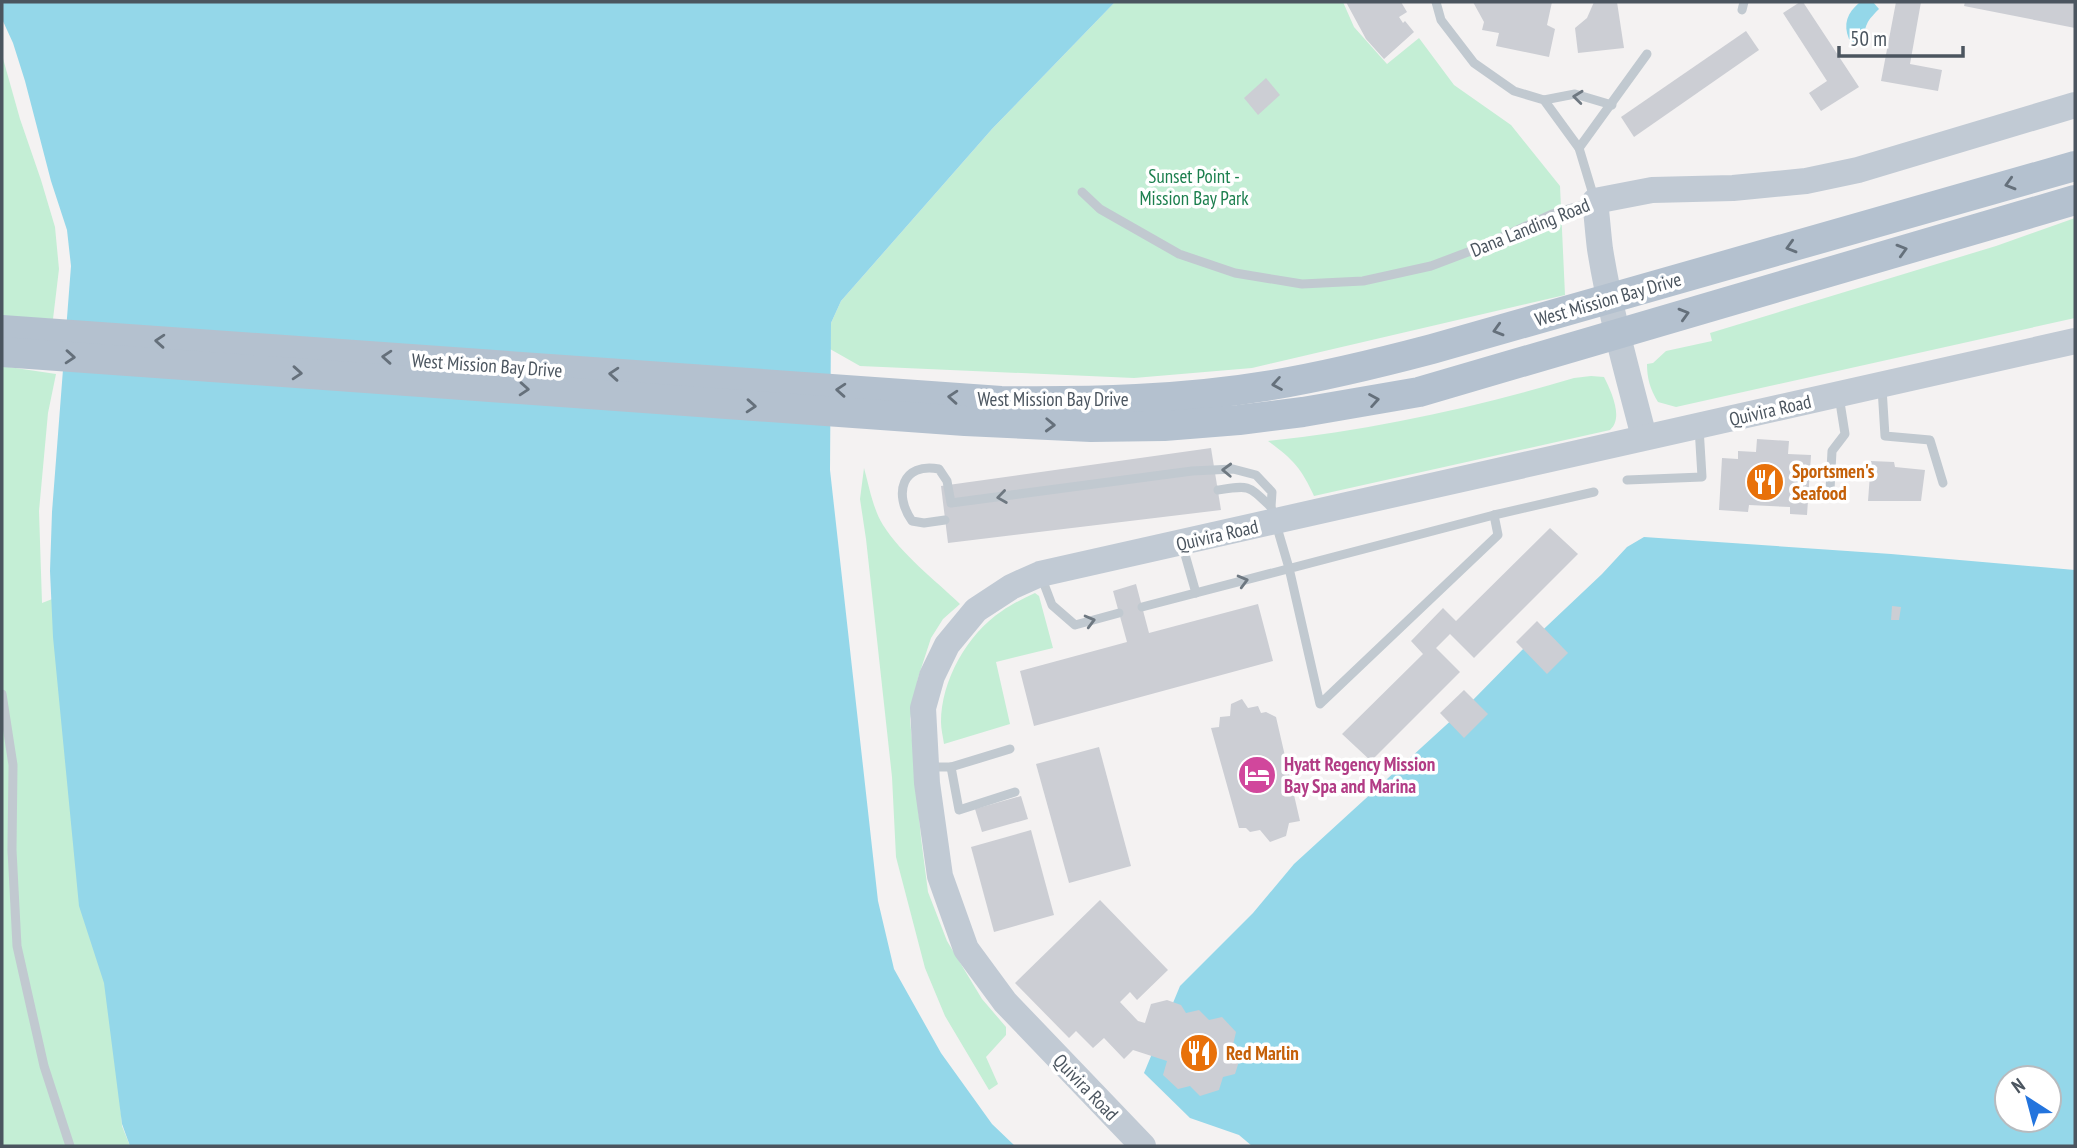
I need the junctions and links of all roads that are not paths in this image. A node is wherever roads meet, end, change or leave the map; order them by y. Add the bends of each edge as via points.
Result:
1 (1436, 2) edge
2 (1647, 54) dead end
3 (1544, 100) junction
4 (1612, 105) junction
5 (2075, 105) edge
6 (1579, 149) junction
7 (2075, 166) edge
8 (1082, 192) dead end
9 (2075, 200) edge
10 (1595, 201) junction
11 (1610, 297) junction
12 (2, 330) edge
13 (1618, 334) junction
14 (2075, 341) edge
15 (2, 352) edge
16 (1882, 385) junction
17 (1839, 394) junction
18 (909, 406) junction
19 (1699, 425) junction
20 (1644, 437) junction
21 (1628, 480) dead end
22 (1943, 483) dead end
23 (1218, 490) dead end
24 (1830, 490) dead end
25 (1594, 492) dead end
26 (1274, 514) junction
27 (1494, 515) junction
28 (945, 520) dead end
29 (1182, 542) junction
30 (1289, 568) junction
31 (1040, 575) junction
32 (1196, 593) junction
33 (1142, 607) dead end
34 (1119, 613) dead end
35 (2, 694) edge
36 (1010, 750) dead end
37 (938, 767) junction
38 (1015, 792) dead end
39 (70, 1146) edge
40 (1143, 1146) edge

1 - 3 lane via 1441,20 1474,64 1514,91
2 - 4 lane
4 -> 3 lane via 1575,94
3 - 6 lane
4 - 6 lane
5 - 10 street, Dana Landing Road via 1858,170 1805,181 1652,190
6 - 10 lane
7 -> 11 main road, West Mission Bay Drive
8 - 10 lane, Dana Landing Road via 1100,209 1179,254 1235,273 1302,284 1363,281 1431,266 1552,214
13 -> 9 main road, West Mission Bay Drive
10 - 11 street
11 - 13 street
11 -> 18 main road, West Mission Bay Drive via 1360,368 1270,386 1124,400
18 -> 12 main road, West Mission Bay Drive
18 -> 13 main road, West Mission Bay Drive via 1091,427 1239,420 1419,391
13 - 20 street
14 - 16 street, Quivira Road
15 -> 18 main road, West Mission Bay Drive
16 - 17 street, Quivira Road
16 - 22 lane via 1885,436 1930,440
17 - 19 street, Quivira Road
17 - 24 lane via 1845,434 1832,451
19 - 20 street, Quivira Road
19 - 21 lane via 1702,477
20 - 26 street, Quivira Road
23 - 26 lane via 1250,487
25 - 27 lane
26 -> 28 lane via 1272,492 1256,475 1233,469 951,503 947,481 939,469 913,471 903,482 904,510 912,521
26 - 29 street, Quivira Road
26 - 30 lane
27 - 30 lane
27 - 30 lane via 1498,535 1320,704
29 - 31 street, Quivira Road
29 - 32 lane
32 -> 30 lane
31 -> 34 lane via 1052,605 1075,625
31 - 37 street, Quivira Road via 976,610 947,645 923,708
32 - 33 lane
35 - 39 lane via 13,765 17,946 44,1066
36 - 37 lane
37 - 38 lane via 959,810
37 - 40 street, Quivira Road via 940,876 965,948 1005,1002

